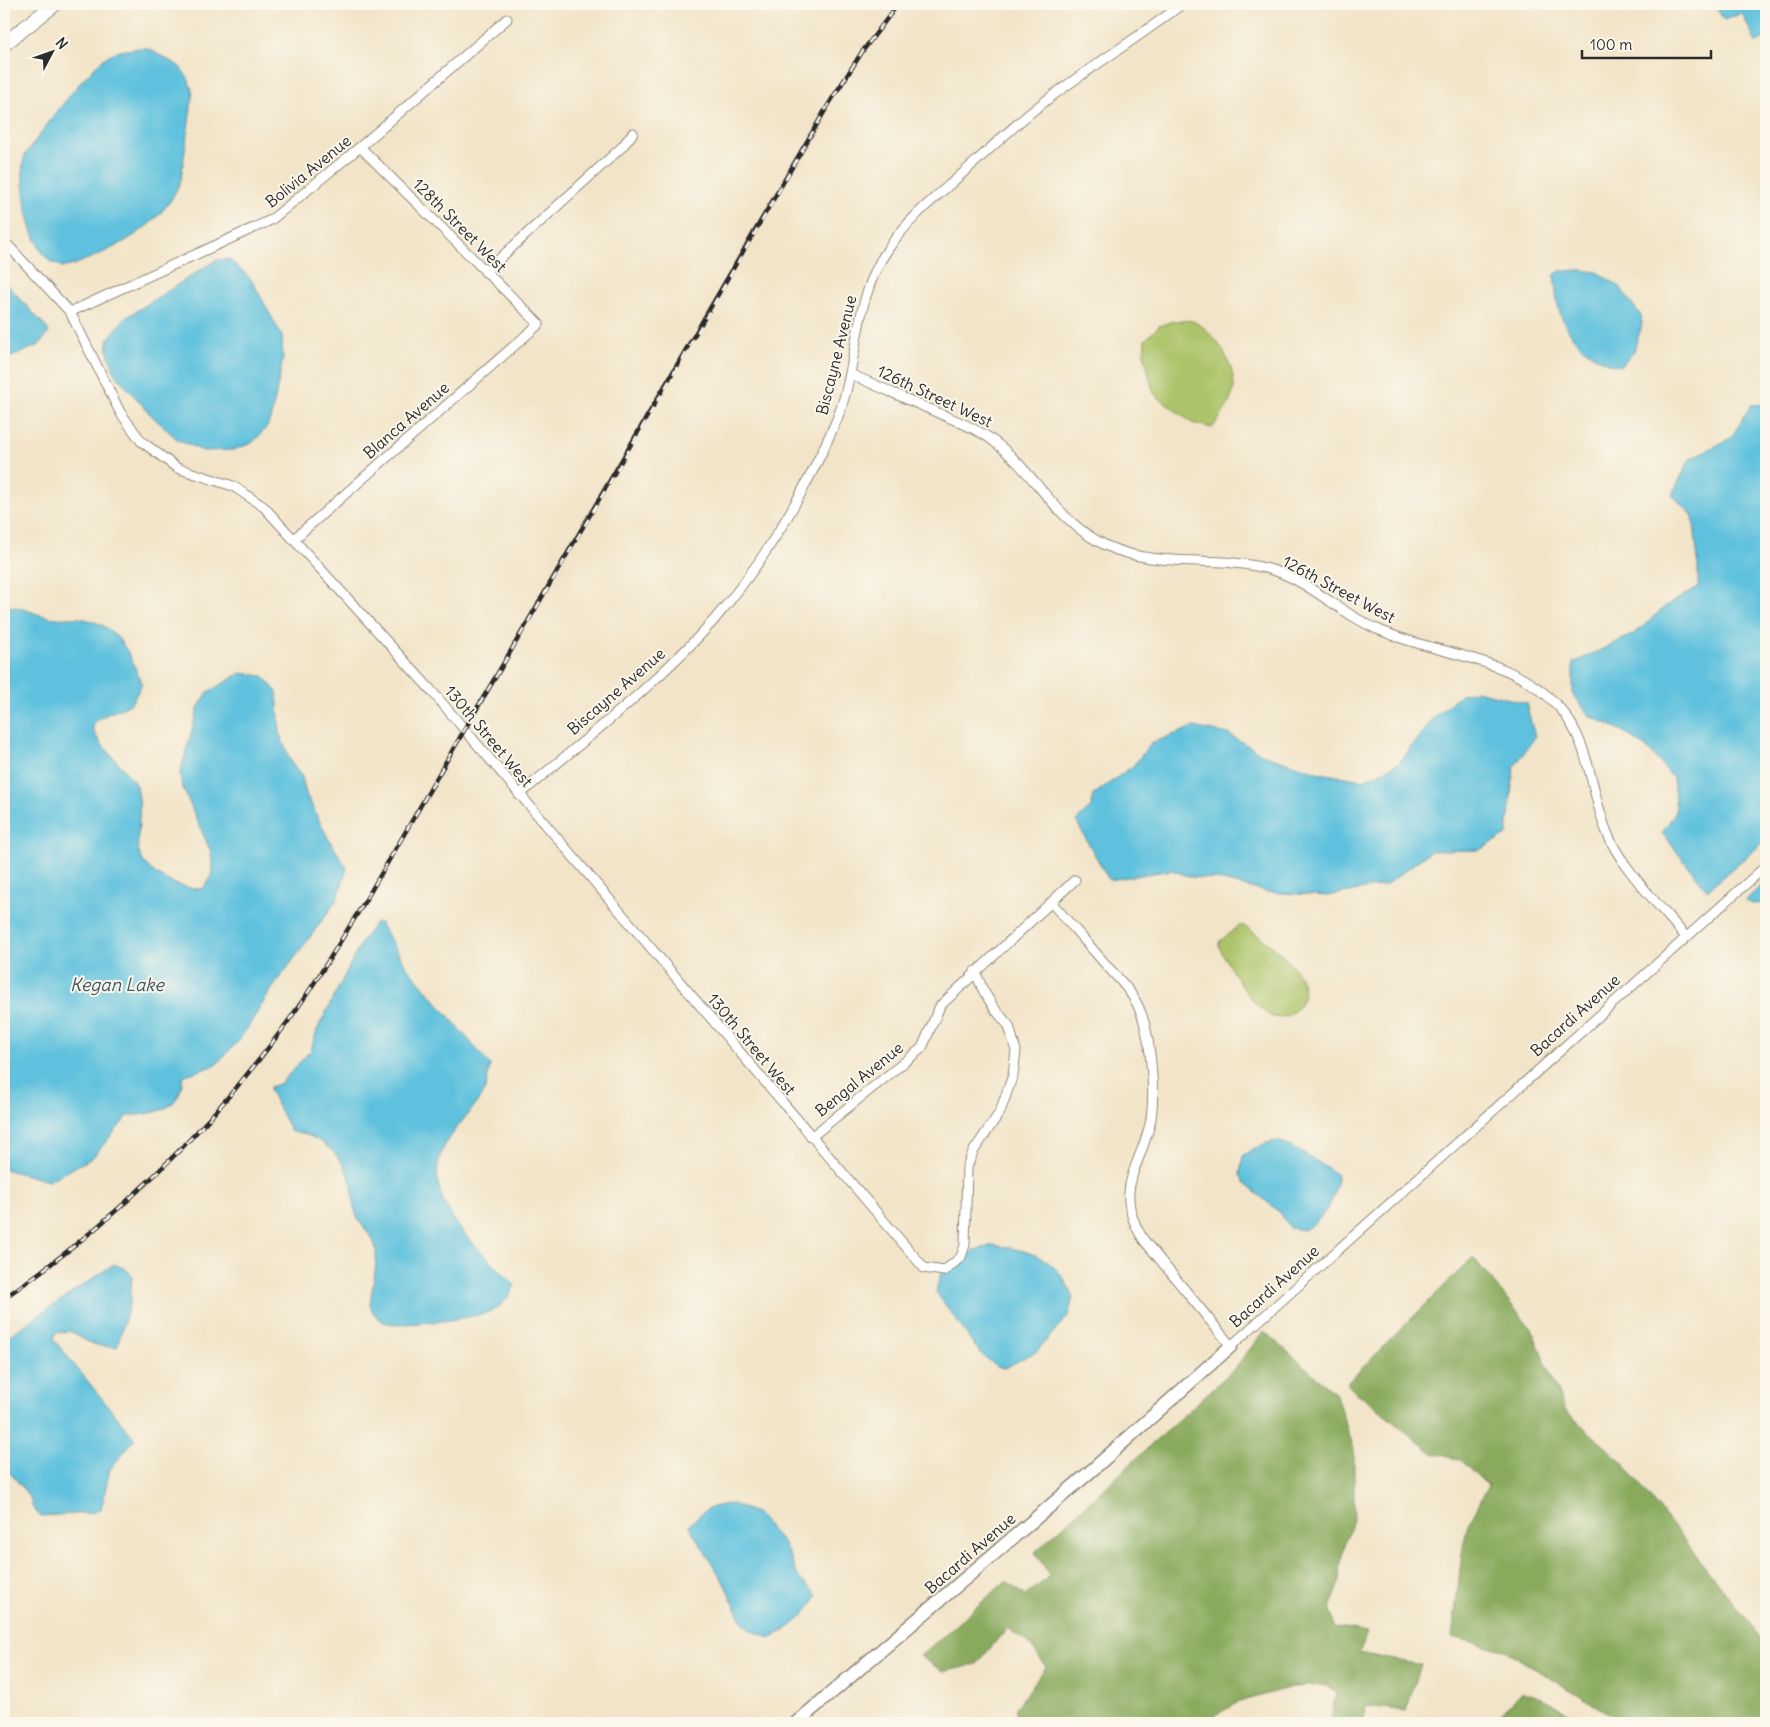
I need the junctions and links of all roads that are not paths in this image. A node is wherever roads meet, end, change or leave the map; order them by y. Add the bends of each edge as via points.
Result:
1 (55, 4) edge
2 (1182, 4) edge
3 (507, 19) dead end
4 (4, 44) edge
5 (633, 133) dead end
6 (360, 147) junction
7 (4, 241) edge
8 (485, 272) junction
9 (70, 312) junction
10 (539, 324) joint
11 (850, 374) junction
12 (294, 539) junction
13 (519, 795) junction
14 (1766, 866) edge
15 (1075, 880) dead end
16 (1052, 903) junction
17 (1686, 938) junction
18 (975, 971) junction
19 (811, 1137) junction
20 (1231, 1346) junction
21 (796, 1723) edge

1 - 4 main road
2 - 11 street, Biscayne Avenue via 1038,106 913,218 887,250 869,284 859,317
3 - 6 street, Bolivia Avenue
5 - 8 street via 622,147
6 - 8 street, 128th Street West
6 - 9 street, Bolivia Avenue via 271,220
7 - 9 street, 130th Street West
8 - 10 street, 128th Street West
9 - 12 street, 130th Street West via 120,412 142,441 177,468 233,486 247,494
10 - 12 street, Blanca Avenue
11 - 13 street, Biscayne Avenue via 836,422 809,480 744,583 671,665
11 - 17 street, 126th Street West via 991,439 1020,463 1064,517 1084,534 1107,546 1155,560 1229,561 1271,569 1302,582 1378,630 1502,668 1532,683 1559,707 1579,737 1588,759 1606,831 1618,855
12 - 13 street, 130th Street West via 430,689
13 - 19 street, 130th Street West
14 - 17 street, Bacardi Avenue
15 - 16 street, Bengal Avenue
16 - 18 street, Bengal Avenue
16 - 20 street via 1128,989 1146,1028 1154,1100 1150,1125 1129,1185 1128,1204 1133,1222 1143,1239
17 - 20 street, Bacardi Avenue
18 - 19 street, Bengal Avenue via 940,1006 922,1048
18 - 19 street, 130th Street West via 990,1002 1009,1026 1016,1051 1013,1075 1000,1112 973,1152 967,1167 965,1245 961,1257 944,1271 924,1268
20 - 21 street, Bacardi Avenue via 1091,1471

